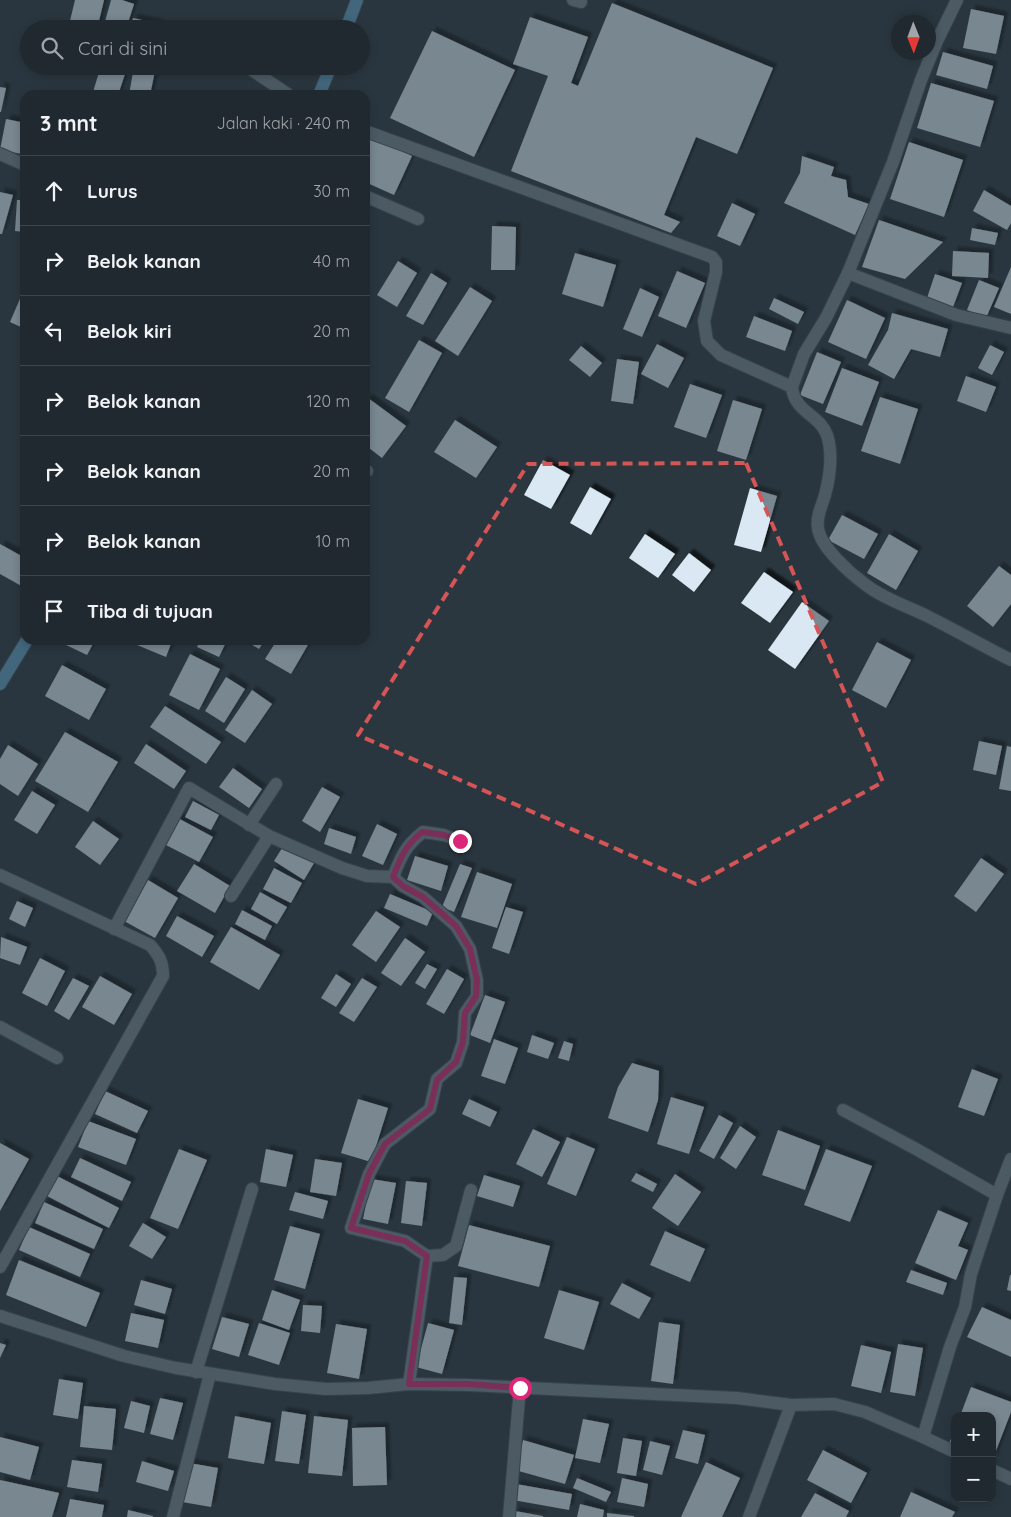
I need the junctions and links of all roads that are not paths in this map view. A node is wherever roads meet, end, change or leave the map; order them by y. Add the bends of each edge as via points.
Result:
1 (357, 0) edge
2 (957, 0) edge
3 (349, 20) edge
4 (259, 75) edge
5 (327, 75) edge
6 (282, 90) edge
7 (321, 90) edge
8 (370, 133) edge
9 (0, 154) edge
10 (20, 163) edge
11 (370, 198) edge
12 (418, 219) dead end
13 (848, 273) junction
14 (1011, 328) edge
15 (792, 388) junction
16 (24, 645) edge
17 (1011, 660) edge
18 (0, 684) edge
19 (276, 784) dead end
20 (249, 825) junction
21 (269, 836) junction
22 (460, 841) dead end
23 (0, 874) edge
24 (393, 877) junction
25 (230, 896) dead end
26 (114, 929) junction
27 (0, 1027) edge
28 (56, 1058) dead end
29 (843, 1110) dead end
30 (1011, 1159) edge
31 (252, 1190) dead end
32 (471, 1190) dead end
33 (997, 1195) junction
34 (427, 1256) junction
35 (0, 1267) edge
36 (0, 1316) edge
37 (196, 1372) junction
38 (210, 1374) junction
39 (409, 1384) junction
40 (520, 1388) junction
41 (791, 1405) junction
42 (923, 1436) junction
43 (951, 1450) edge
44 (996, 1472) edge
45 (1011, 1479) edge
46 (173, 1517) edge
47 (509, 1517) edge
48 (749, 1517) edge

1 - 3 main road
2 - 13 street via 921,80 893,162
4 - 6 street
5 - 7 main road
8 - 15 street via 712,257 716,262 716,272 704,320 707,341 721,355
9 - 10 street
11 - 12 street
13 - 14 street via 956,315
13 - 15 street via 804,354
15 - 17 street via 798,404 827,434 829,471 818,516 818,529 824,543 867,586
16 - 18 main road
19 - 20 street
20 - 21 street
20 - 26 street via 189,788
21 - 24 street via 342,868 367,876
21 - 25 street
22 - 24 street via 422,832 403,852
23 - 26 street
24 - 34 street via 423,897 456,926 470,949 477,980 476,996 465,1013 463,1042 456,1062 437,1080 430,1109 385,1144 369,1174 351,1228 405,1241
26 - 35 street via 150,945 160,956 163,976
27 - 28 street
29 - 33 street
30 - 33 street
31 - 37 street
32 - 34 street via 456,1246 444,1255
33 - 42 street
34 - 39 street
36 - 37 street via 132,1358
37 - 38 street
38 - 39 street via 326,1389
38 - 46 street
39 - 40 street
40 - 41 street via 737,1398
40 - 47 street
41 - 42 street via 834,1404 865,1412
41 - 48 street
42 - 43 street
44 - 45 street

